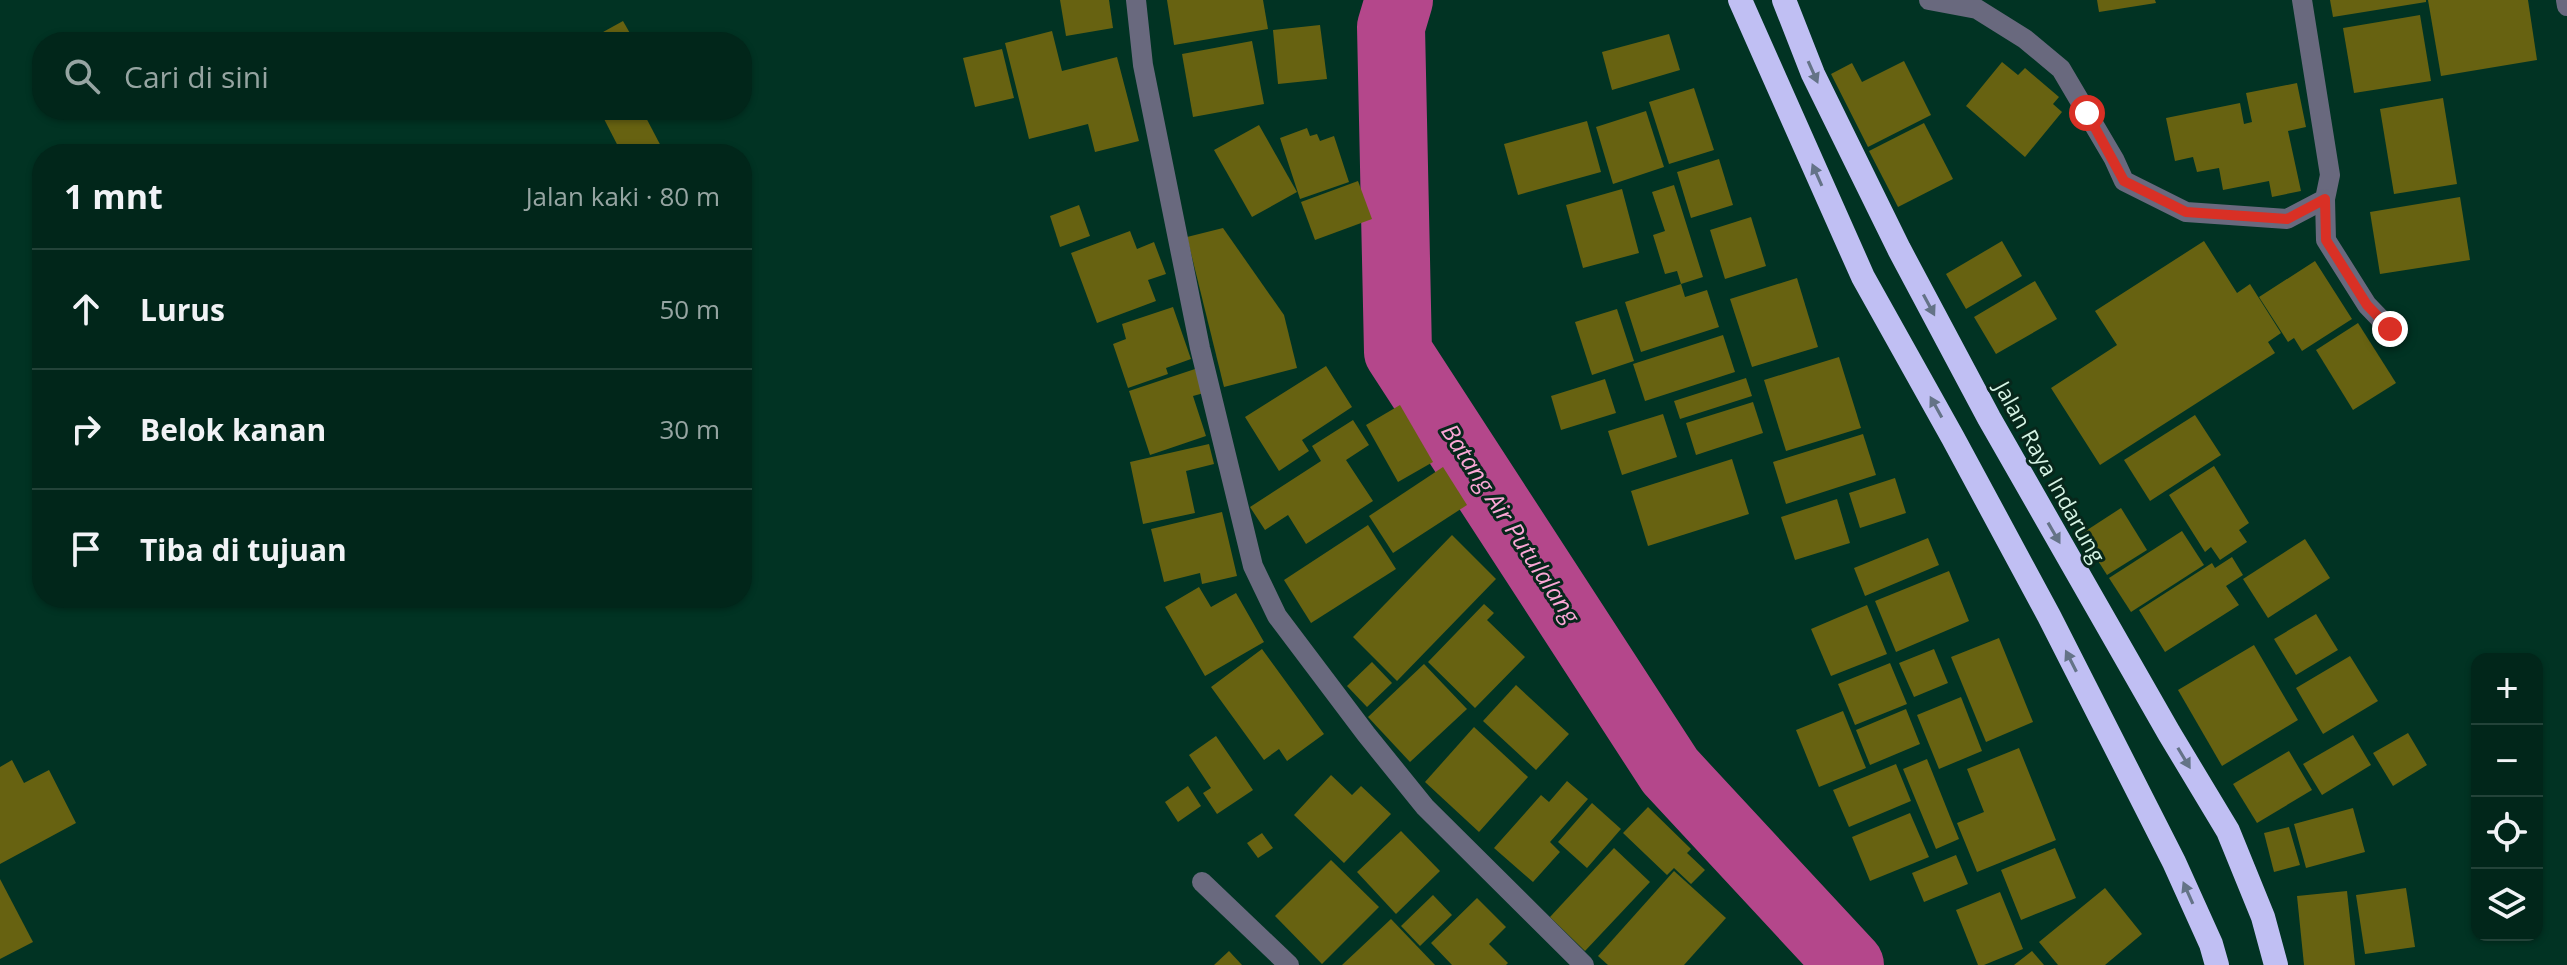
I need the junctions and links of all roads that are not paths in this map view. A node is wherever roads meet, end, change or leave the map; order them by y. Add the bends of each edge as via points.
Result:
1 (1136, 0) edge
2 (1740, 0) edge
3 (1784, 0) edge
4 (1929, 0) edge
5 (2302, 0) edge
6 (2566, 0) edge
7 (2567, 6) edge
8 (2325, 199) junction
9 (2390, 329) dead end
10 (1989, 418) junction
11 (1953, 438) junction
12 (1202, 882) dead end
13 (1289, 965) edge
14 (1584, 965) edge
15 (2217, 965) edge
16 (2276, 965) edge

1 - 14 street via 1143,65 1200,348 1253,566 1277,616 1425,807
11 -> 2 highway via 1863,277
3 -> 10 highway, Jalan Raya Indarung via 1820,88
4 - 8 street via 1977,9 2061,69 2124,181 2186,212 2287,219
5 - 8 street via 2330,175
6 - 7 street
8 - 9 street via 2326,240 2367,305
10 - 11 highway
10 -> 16 highway, Jalan Raya Indarung via 2228,831
15 -> 11 highway via 2174,862
12 - 13 street

